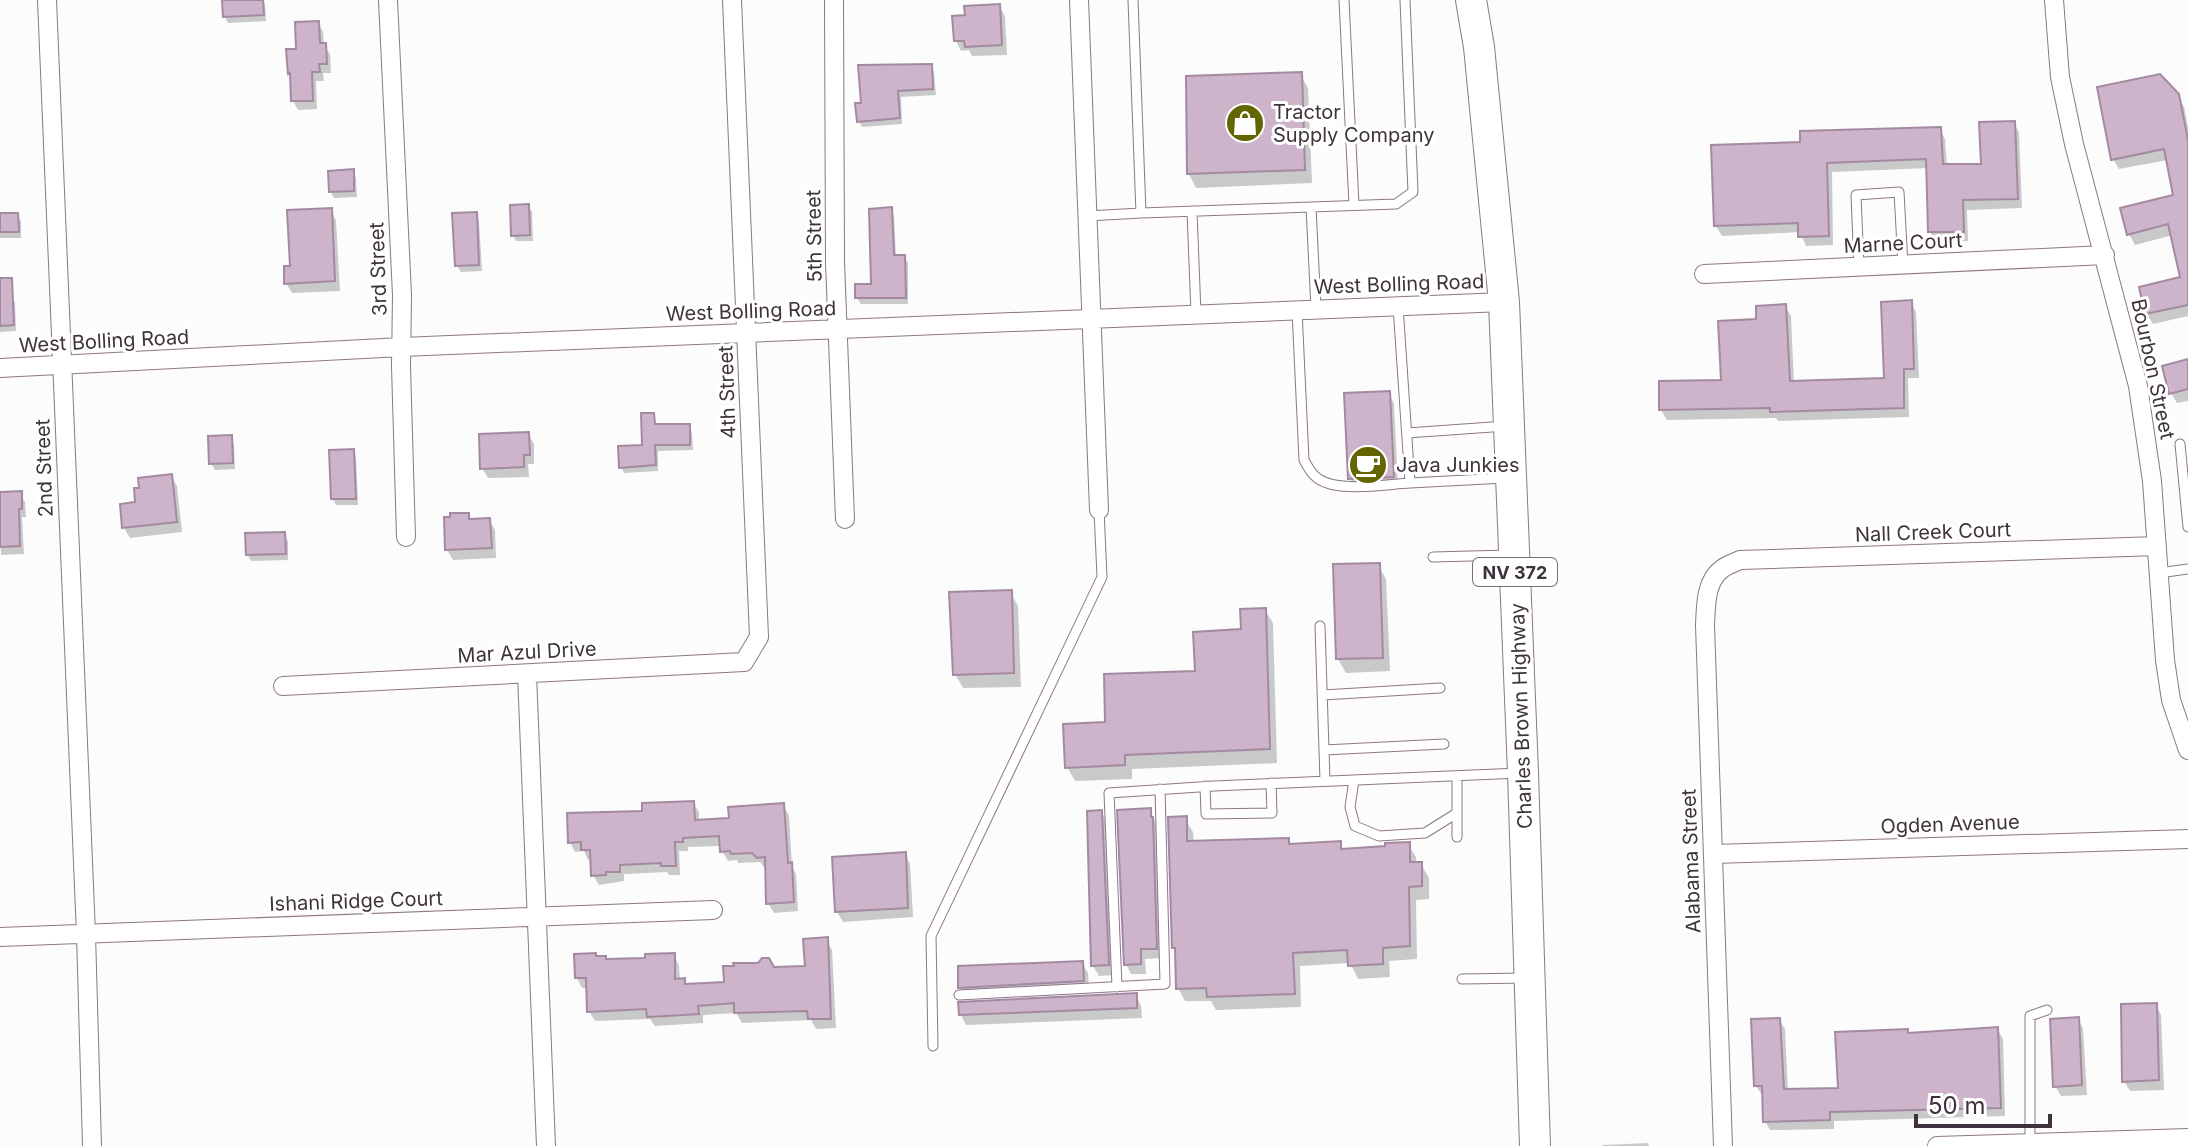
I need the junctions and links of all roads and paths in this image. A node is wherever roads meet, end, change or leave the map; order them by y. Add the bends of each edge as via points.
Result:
1 (47, 0) edge
2 (388, 0) edge
3 (732, 0) edge
4 (834, 0) edge
5 (1079, 0) edge
6 (1133, 0) edge
7 (1344, 0) edge
8 (1405, 0) edge
9 (1471, 0) edge
10 (2054, 0) edge
11 (1354, 205) junction
12 (1311, 207) junction
13 (1192, 211) junction
14 (1141, 213) junction
15 (1087, 216) junction
16 (2105, 255) junction
17 (1903, 265) junction
18 (1859, 267) junction
19 (1704, 274) dead end
20 (1504, 302) junction
21 (1398, 306) junction
22 (1316, 309) junction
23 (1297, 310) junction
24 (1196, 314) junction
25 (1091, 319) junction
26 (839, 329) junction
27 (746, 333) junction
28 (402, 347) junction
29 (62, 365) junction
30 (0, 368) edge
31 (1509, 426) junction
32 (1407, 433) junction
33 (2180, 444) dead end
34 (1511, 478) junction
35 (1410, 483) junction
36 (1099, 510) joint
37 (845, 519) dead end
38 (2188, 527) edge
39 (406, 537) dead end
40 (2157, 546) junction
41 (1514, 555) junction
42 (1433, 557) dead end
43 (2188, 569) edge
44 (2159, 573) junction
45 (1715, 576) joint
46 (1320, 626) dead end
47 (759, 637) joint
48 (527, 674) junction
49 (283, 686) dead end
50 (1440, 688) dead end
51 (1323, 695) junction
52 (1444, 744) dead end
53 (1324, 750) junction
54 (2188, 750) edge
55 (1523, 773) junction
56 (1457, 776) junction
57 (1354, 780) junction
58 (1325, 781) junction
59 (1271, 783) junction
60 (1205, 786) junction
61 (1160, 789) junction
62 (1457, 813) junction
63 (1457, 837) dead end
64 (2188, 839) edge
65 (1713, 854) junction
66 (713, 910) dead end
67 (536, 917) junction
68 (86, 934) junction
69 (0, 937) edge
70 (1530, 978) junction
71 (1462, 979) dead end
72 (1117, 987) junction
73 (959, 995) dead end
74 (2047, 1010) dead end
75 (933, 1046) dead end
76 (2188, 1138) edge
77 (2030, 1143) junction
78 (92, 1146) edge
79 (546, 1146) edge
80 (1535, 1146) edge
81 (1723, 1146) edge
82 (1937, 1146) edge

1 - 29 street, 2nd Street
2 - 28 street, 3rd Street
3 - 27 street, 4th Street
4 - 26 street, 5th Street
5 - 15 street
6 - 14 lane
7 - 11 lane
8 - 11 lane via 1413,192 1396,204
9 - 20 main road, Charles Brown Highway / NV 372
10 - 16 street, Bourbon Street via 2060,77
11 - 12 lane
12 - 13 lane
12 - 22 lane
13 - 14 lane
13 - 24 lane
14 - 15 lane
15 - 25 street
16 - 17 street, Marne Court
16 - 40 street, Bourbon Street via 2138,386
17 - 18 street, Marne Court
17 - 18 lane via 1899,192 1856,195
18 - 19 street, Marne Court
20 - 21 street, West Bolling Road
20 - 31 main road, Charles Brown Highway / NV 372
21 - 22 street, West Bolling Road
21 - 32 lane
22 - 23 street, West Bolling Road
23 - 24 street, West Bolling Road
23 - 35 lane via 1308,467 1315,476 1344,487
24 - 25 street, West Bolling Road
25 - 26 street, West Bolling Road
25 - 36 street
26 - 27 street, West Bolling Road
26 - 37 street, 5th Street
27 - 28 street, West Bolling Road
27 - 47 street, 4th Street
28 - 29 street, West Bolling Road
28 - 39 street, 3rd Street
29 - 30 street, West Bolling Road
29 - 68 street, 2nd Street
31 - 32 lane
31 - 34 main road, Charles Brown Highway / NV 372
32 - 35 lane
33 - 38 lane
34 - 35 lane
34 - 41 main road, Charles Brown Highway / NV 372
36 - 75 lane via 1102,577 931,936
40 - 44 street, Bourbon Street
40 - 45 street, Nall Creek Court via 1740,560
41 - 42 lane
41 - 55 main road, Charles Brown Highway / NV 372
43 - 44 lane
44 - 54 street, Bourbon Street via 2171,700
45 - 65 street, Alabama Street via 1706,596 1705,625
46 - 51 lane
47 - 48 street, Mar Azul Drive via 744,662
48 - 49 street, Mar Azul Drive
48 - 67 street
50 - 51 lane
51 - 53 lane
52 - 53 lane
53 - 58 lane
55 - 56 lane
55 - 70 main road, Charles Brown Highway / NV 372
56 - 57 lane
56 - 62 lane
57 - 58 lane
57 - 62 lane via 1350,807 1355,826 1379,836 1425,833
58 - 59 lane
59 - 60 lane
59 - 60 lane via 1272,813 1206,814
60 - 61 lane
61 - 72 lane via 1165,984
61 - 72 lane via 1109,793
62 - 63 lane
64 - 65 street, Ogden Avenue
65 - 81 street, Alabama Street
66 - 67 street, Ishani Ridge Court
67 - 68 street, Ishani Ridge Court
67 - 79 street
68 - 69 street, Ishani Ridge Court
68 - 78 street, 2nd Street
70 - 71 lane
70 - 80 main road, Charles Brown Highway / NV 372
72 - 73 lane
74 - 77 lane via 2030,1016
76 - 77 street
77 - 82 street

